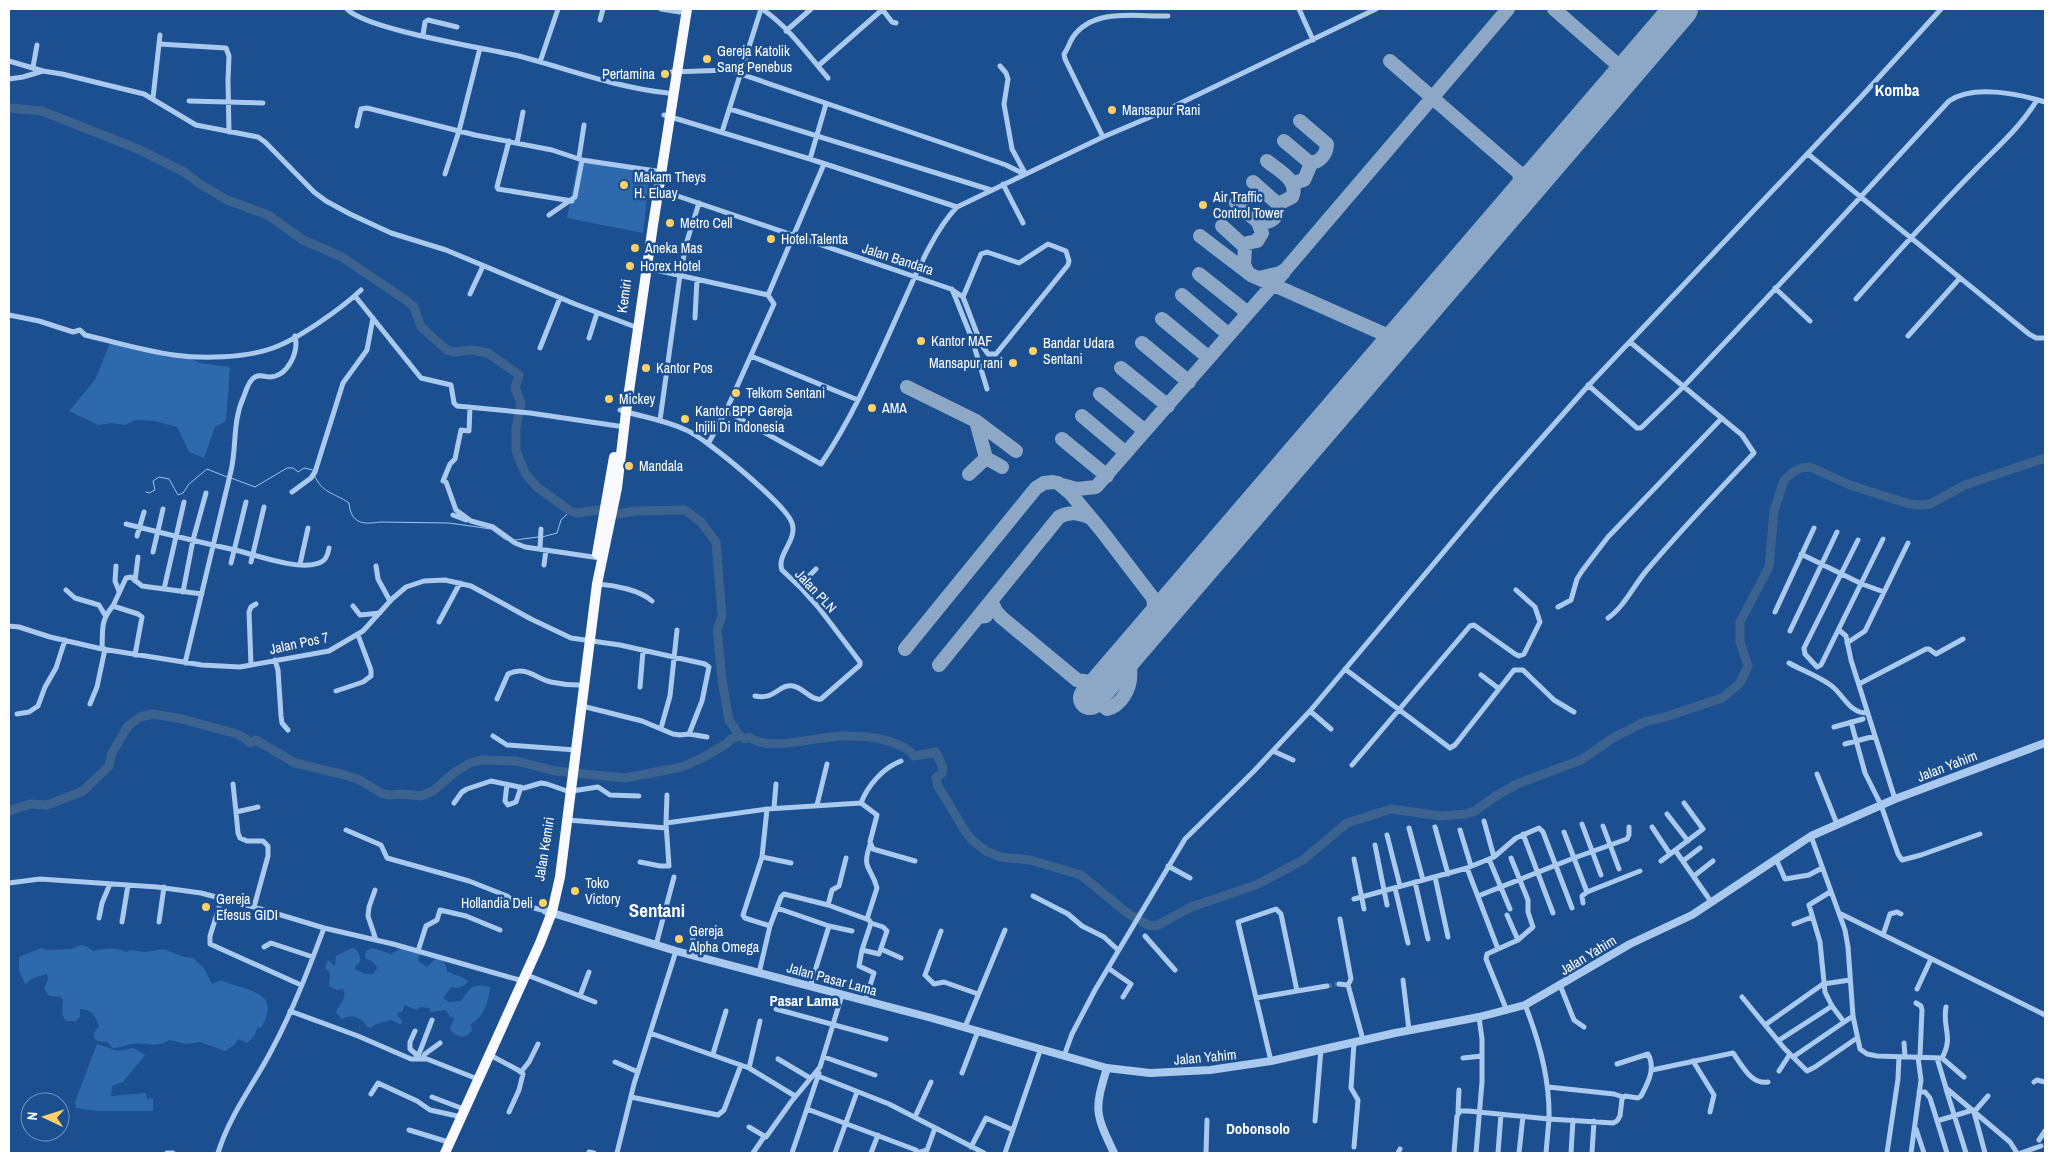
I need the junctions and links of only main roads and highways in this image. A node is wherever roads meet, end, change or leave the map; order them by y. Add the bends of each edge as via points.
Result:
1 (683, 10) edge
2 (674, 72) junction
3 (667, 116) junction
4 (656, 189) junction
5 (623, 411) junction
6 (613, 488) junction
7 (604, 536) joint
8 (600, 558) junction
9 (588, 641) junction
10 (574, 755) junction
11 (570, 789) junction
12 (549, 912) junction
13 (523, 979) junction
14 (458, 1116) junction
15 (440, 1153) edge
16 (445, 1153) edge

1 - 2 highway, Kemiri
2 - 3 highway, Kemiri
2 - 3 highway, Kemiri via 668,93
3 - 4 highway, Kemiri
3 - 4 highway, Kemiri via 656,171
4 - 5 highway, Kemiri
5 - 6 highway, Kemiri
5 - 6 highway, Kemiri via 618,426
6 - 7 highway, Kemiri
7 - 8 highway, Jalan Kemiri
8 - 9 highway, Jalan Kemiri
8 - 9 highway, Jalan Kemiri
9 - 10 highway, Jalan Kemiri
9 - 10 highway, Jalan Kemiri via 579,685
10 - 11 highway, Jalan Kemiri
11 - 12 highway, Jalan Kemiri
11 - 12 highway, Jalan Kemiri via 560,877
12 - 13 highway, Jalan Kemiri
13 - 14 highway, Jalan Kemiri
13 - 14 highway, Jalan Kemiri via 490,1055
14 - 15 highway, Jalan Kemiri
14 - 16 highway

